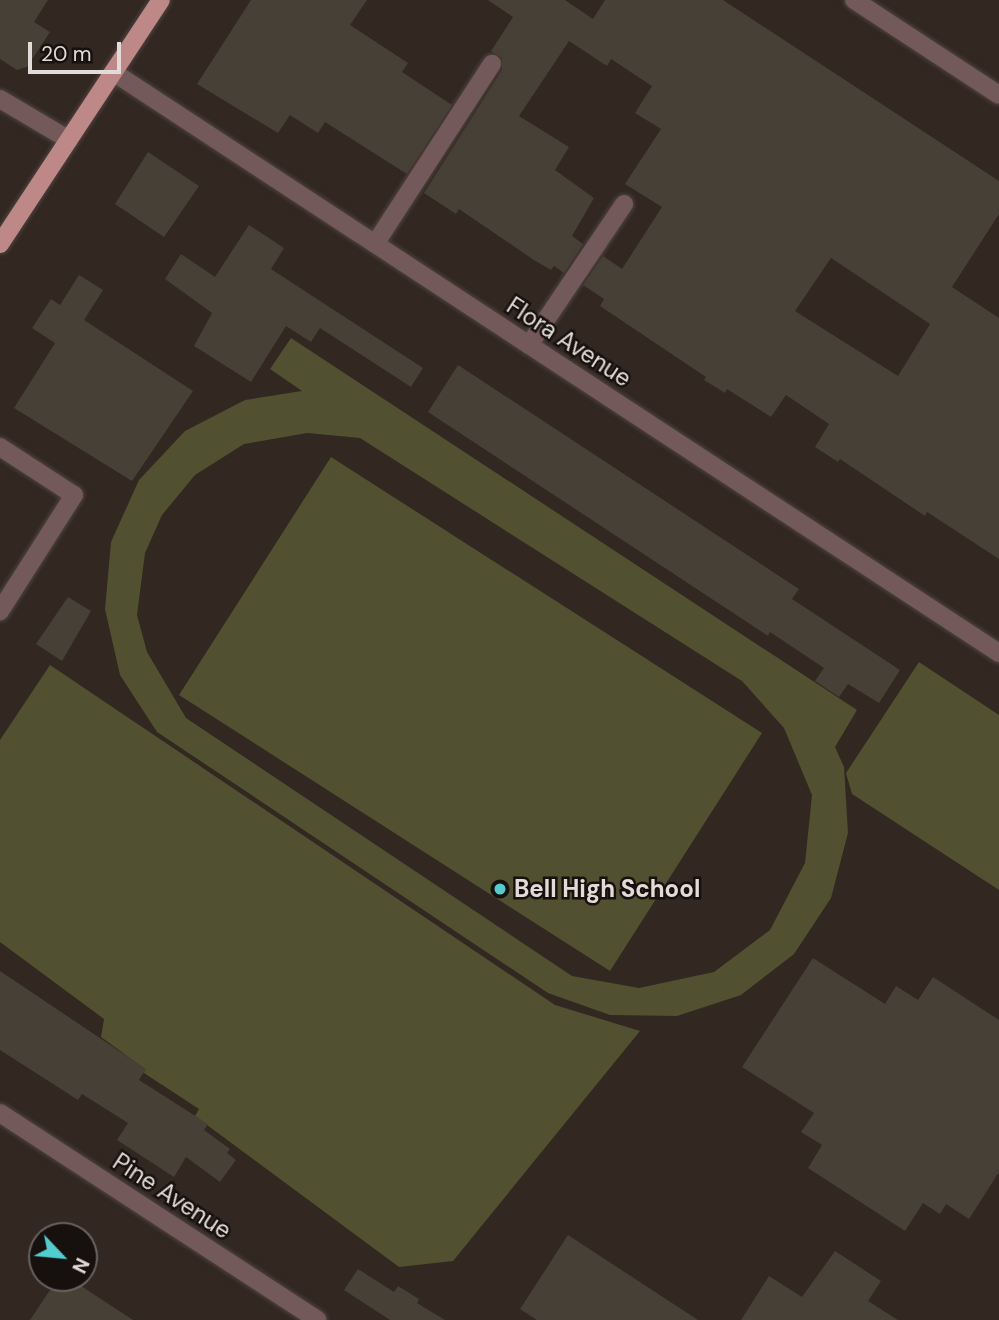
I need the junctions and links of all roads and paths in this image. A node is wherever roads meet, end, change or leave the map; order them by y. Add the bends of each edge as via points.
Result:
1 (161, 0) edge
2 (854, 0) edge
3 (492, 64) dead end
4 (113, 72) junction
5 (999, 95) edge
6 (0, 99) edge
7 (69, 140) junction
8 (624, 204) dead end
9 (0, 244) edge
10 (374, 244) junction
11 (528, 345) junction
12 (0, 447) edge
13 (0, 611) edge
14 (999, 653) edge
15 (0, 1113) edge
16 (317, 1320) edge

1 - 4 main road
2 - 5 street
3 - 10 street
4 - 7 main road
4 - 10 street, Flora Avenue
6 - 7 street
7 - 9 main road
8 - 11 street
10 - 11 street, Flora Avenue
11 - 14 street, Flora Avenue
12 - 13 street via 75,495
15 - 16 street, Pine Avenue

